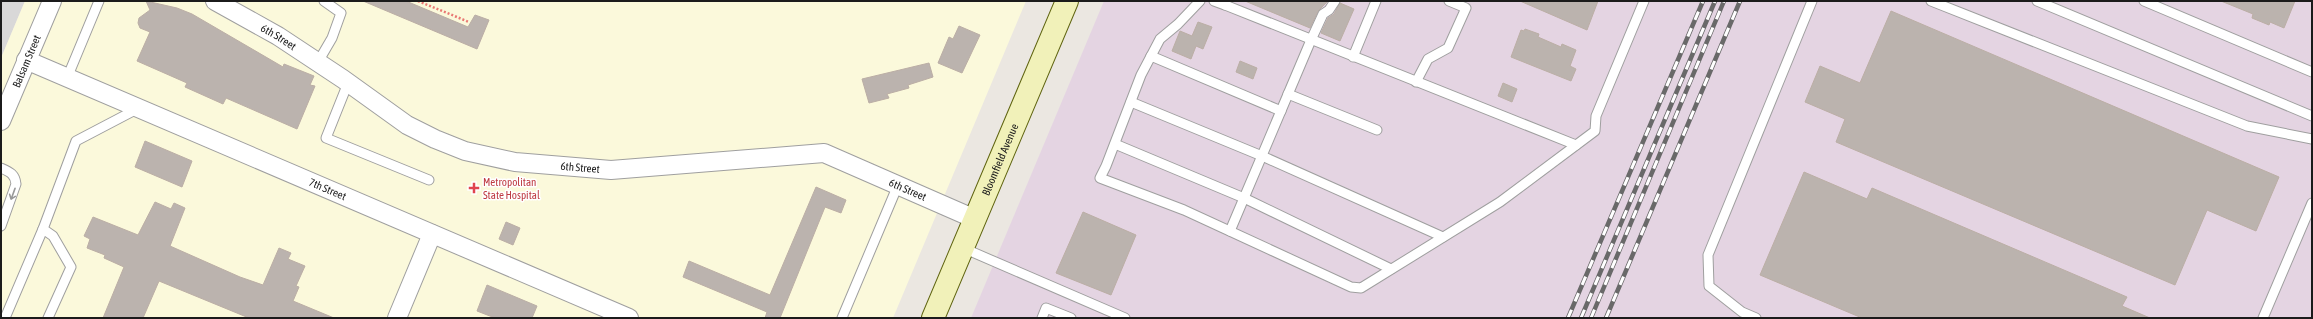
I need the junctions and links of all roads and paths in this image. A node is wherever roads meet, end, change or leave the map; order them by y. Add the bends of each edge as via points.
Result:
1 (52, 1) edge
2 (99, 1) edge
3 (215, 1) edge
4 (324, 1) edge
5 (418, 1) edge
6 (1067, 1) edge
7 (1200, 1) edge
8 (1214, 1) edge
9 (1335, 1) edge
10 (1376, 1) edge
11 (1450, 1) edge
12 (1644, 1) edge
13 (1812, 1) edge
14 (1931, 1) edge
15 (2037, 1) edge
16 (2144, 1) edge
17 (1226, 3) edge
18 (1467, 4) edge
19 (469, 22) dead end
20 (1311, 40) junction
21 (1151, 56) junction
22 (1353, 56) junction
23 (26, 60) junction
24 (318, 62) junction
25 (2312, 72) edge
26 (67, 78) junction
27 (1416, 82) junction
28 (348, 83) junction
29 (1288, 94) junction
30 (1131, 102) junction
31 (139, 108) junction
32 (1281, 111) junction
33 (2312, 116) edge
34 (1, 121) edge
35 (1378, 130) dead end
36 (2312, 139) edge
37 (1115, 144) junction
38 (1576, 146) junction
39 (1262, 156) junction
40 (1, 168) edge
41 (429, 180) dead end
42 (898, 185) junction
43 (1244, 198) junction
44 (2312, 203) edge
45 (976, 219) junction
46 (1, 226) edge
47 (43, 229) junction
48 (1230, 231) junction
49 (432, 234) junction
50 (1443, 236) junction
51 (963, 248) junction
52 (1391, 269) junction
53 (5, 318) edge
54 (48, 318) edge
55 (397, 318) edge
56 (629, 318) edge
57 (842, 318) edge
58 (933, 318) edge
59 (1042, 318) edge
60 (1071, 318) edge
61 (1125, 318) edge
62 (1756, 318) edge
63 (2264, 318) edge

1 - 23 street, Balsam Street
2 - 26 lane
3 - 24 street, 6th Street
4 - 24 lane via 341,13 332,38
5 - 19 path
6 - 45 main road, Bloomfield Avenue
7 - 21 lane via 1160,39
8 - 17 lane
9 - 20 lane via 1323,14
10 - 22 lane
11 - 18 lane
12 - 38 lane via 1596,116 1595,131
13 - 62 lane via 1708,256 1709,286 1742,312
14 - 36 lane via 2247,126
15 - 33 lane
16 - 25 lane
17 - 20 lane
18 - 27 lane via 1448,48 1428,59
20 - 22 lane
20 - 29 lane
21 - 30 lane
21 - 32 lane
22 - 27 lane
23 - 26 street, 7th Street
23 - 34 street, Balsam Street
24 - 28 street, 6th Street
26 - 31 street, 7th Street
27 - 38 lane
28 - 41 lane via 326,138
28 - 42 street, 6th Street via 407,124 435,139 465,151 514,162 611,170 824,153
29 - 32 lane
29 - 35 lane
30 - 37 lane
30 - 39 lane
31 - 47 lane via 76,141
31 - 49 street, 7th Street
32 - 39 lane
37 - 43 lane
37 - 48 lane via 1100,178 1184,210
38 - 50 lane via 1500,202
39 - 43 lane
39 - 50 lane
40 -> 46 lane via 11,173 16,184
42 - 45 street, 6th Street
42 - 57 lane
43 - 48 lane
43 - 52 lane
44 - 63 lane
45 - 51 main road, Bloomfield Avenue
47 - 53 lane
47 - 54 lane via 53,236 71,267
48 - 52 lane via 1351,287 1361,288
49 - 55 street
49 - 56 street, 7th Street
50 - 52 lane
51 - 58 main road, Bloomfield Avenue
51 - 61 lane
59 - 60 lane via 1046,308

